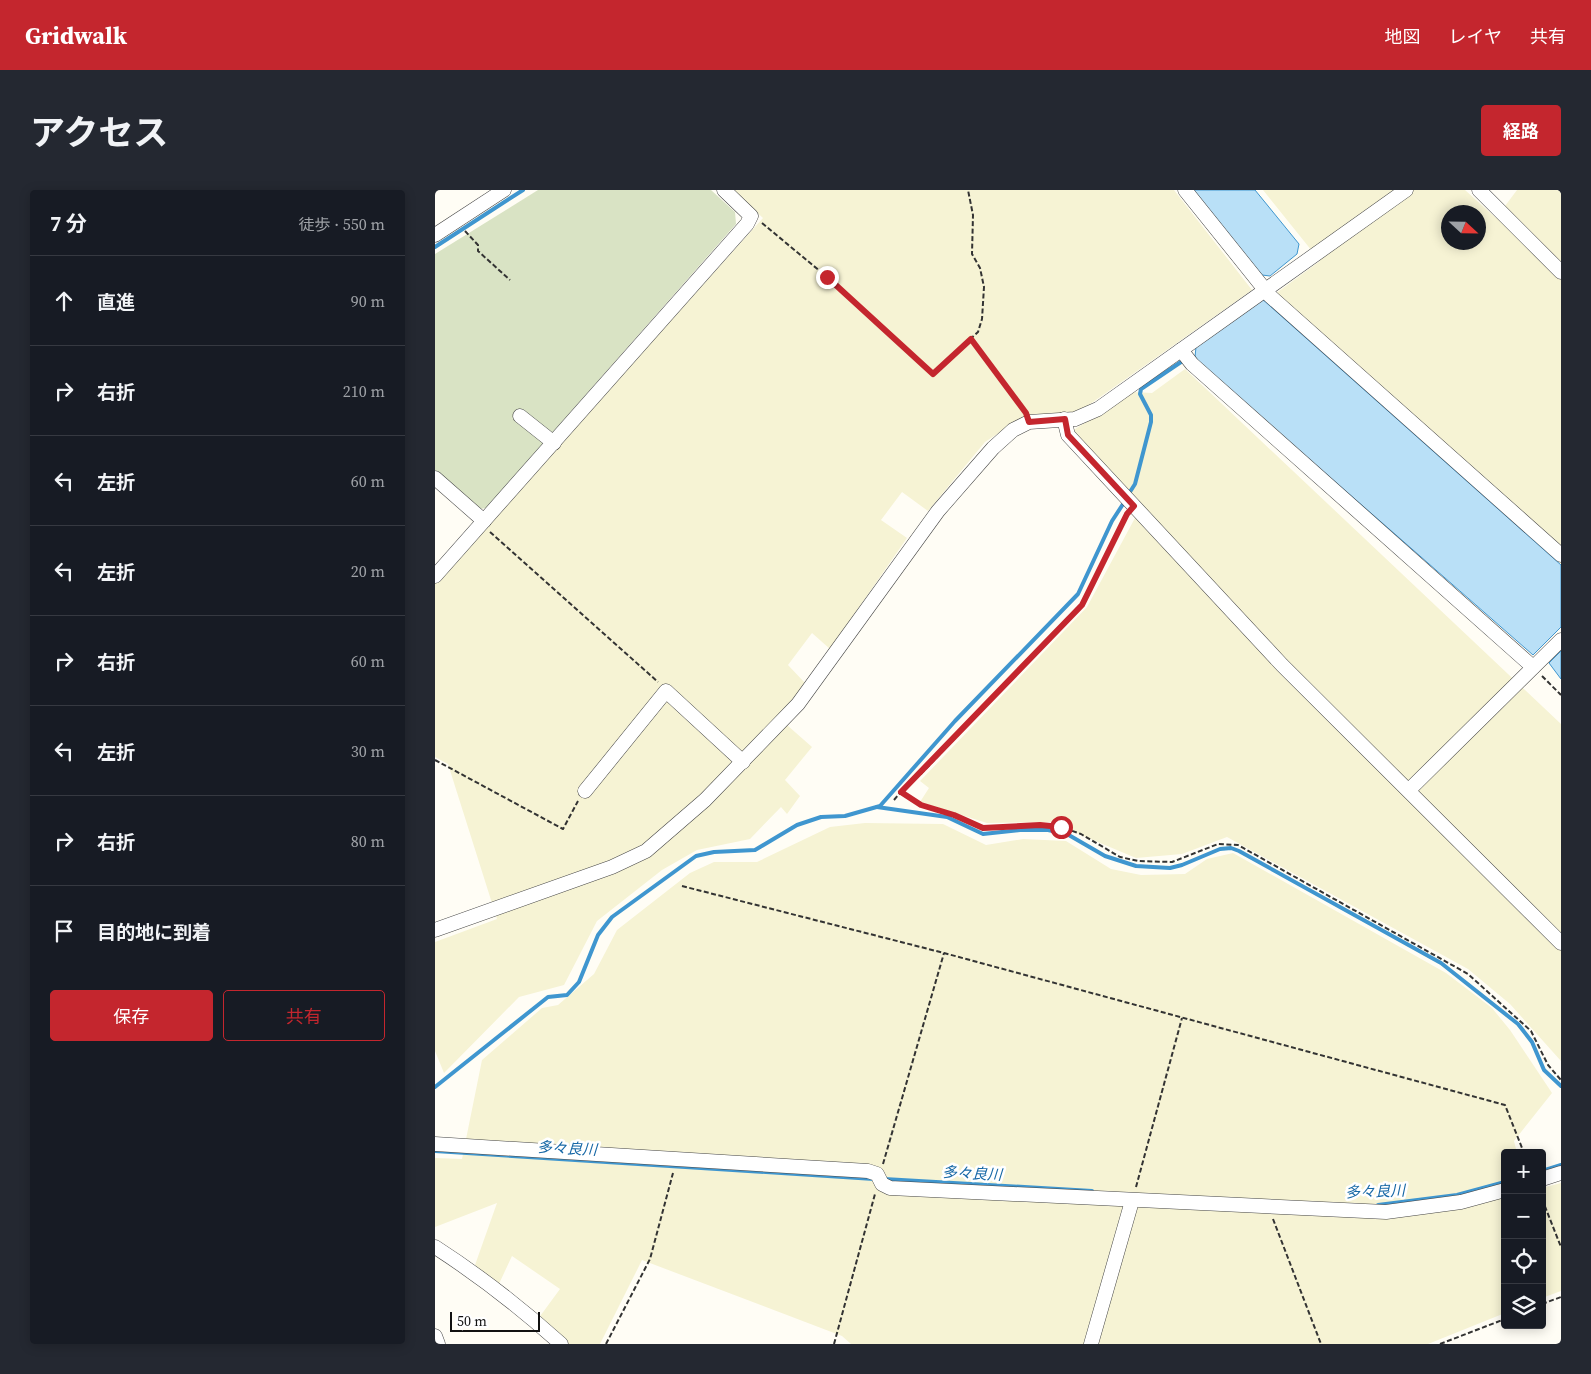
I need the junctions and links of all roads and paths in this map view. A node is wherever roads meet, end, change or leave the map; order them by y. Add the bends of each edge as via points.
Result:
1 (504, 190) edge
2 (724, 190) edge
3 (968, 190) edge
4 (1185, 190) edge
5 (1406, 190) edge
6 (1479, 190) edge
7 (751, 216) junction
8 (467, 233) dead end
9 (435, 234) edge
10 (1561, 272) edge
11 (510, 280) dead end
12 (1265, 290) junction
13 (971, 339) junction
14 (1181, 350) junction
15 (521, 416) dead end
16 (1065, 419) junction
17 (1029, 422) junction
18 (554, 442) junction
19 (435, 478) edge
20 (1130, 501) junction
21 (484, 521) junction
22 (1561, 555) edge
23 (435, 576) edge
24 (1561, 640) edge
25 (1533, 667) junction
26 (666, 691) junction
27 (1561, 695) edge
28 (435, 760) edge
29 (743, 762) junction
30 (1409, 790) junction
31 (585, 791) joint
32 (901, 792) junction
33 (894, 800) dead end
34 (681, 886) dead end
35 (435, 930) edge
36 (1561, 943) edge
37 (944, 953) junction
38 (1182, 1018) junction
39 (1561, 1080) edge
40 (435, 1144) edge
41 (1522, 1149) edge
42 (676, 1160) junction
43 (1561, 1173) edge
44 (1546, 1178) edge
45 (879, 1179) junction
46 (1501, 1191) edge
47 (1132, 1201) junction
48 (1268, 1207) junction
49 (1546, 1209) edge
50 (435, 1247) edge
51 (1561, 1247) edge
52 (1561, 1297) edge
53 (1546, 1303) edge
54 (1501, 1321) edge
55 (435, 1336) edge
56 (438, 1344) edge
57 (561, 1344) edge
58 (606, 1344) edge
59 (834, 1344) edge
60 (1091, 1344) edge
61 (1321, 1344) edge
62 (1440, 1344) edge

1 - 9 street
2 - 7 street
3 - 13 path via 973,214 972,254 980,268 984,287 982,319 978,332
4 - 12 street
5 - 12 street
6 - 10 street
7 - 13 path via 827,277 933,374
7 - 18 street
8 - 11 path via 478,245 478,251
12 - 14 street
12 - 22 street
13 - 17 path via 1026,413
14 - 16 street via 1098,409 1082,417
14 - 25 street
15 - 18 street
16 - 17 street
16 - 20 street via 1068,435
17 - 29 street via 1013,430 993,448 938,511 811,689
18 - 21 street
19 - 21 street
20 - 30 street via 1282,665
20 - 32 path via 1127,514 1082,605
21 - 23 street
21 - 26 path via 486,529
24 - 25 street
25 - 27 path
25 - 30 street
26 - 29 street
26 - 31 street
28 - 31 path via 563,829
29 - 35 street via 646,851
30 - 36 street
32 - 33 path
32 - 39 path via 921,805 983,828 1040,825 1069,830 1120,857 1138,861 1172,862 1218,844 1238,845 1468,974 1531,1031 1547,1065
34 - 37 path
37 - 38 path
37 - 45 path
38 - 41 path via 1505,1105
38 - 47 path
40 - 42 street
42 - 45 street via 868,1171
42 - 58 path via 650,1259
43 - 44 street
45 - 47 street via 890,1188
45 - 59 path
46 - 48 street via 1461,1202 1386,1212
47 - 48 street
47 - 60 street
48 - 61 path
49 - 51 path
50 - 57 street via 480,1276
52 - 53 path
54 - 62 path
55 - 56 street

